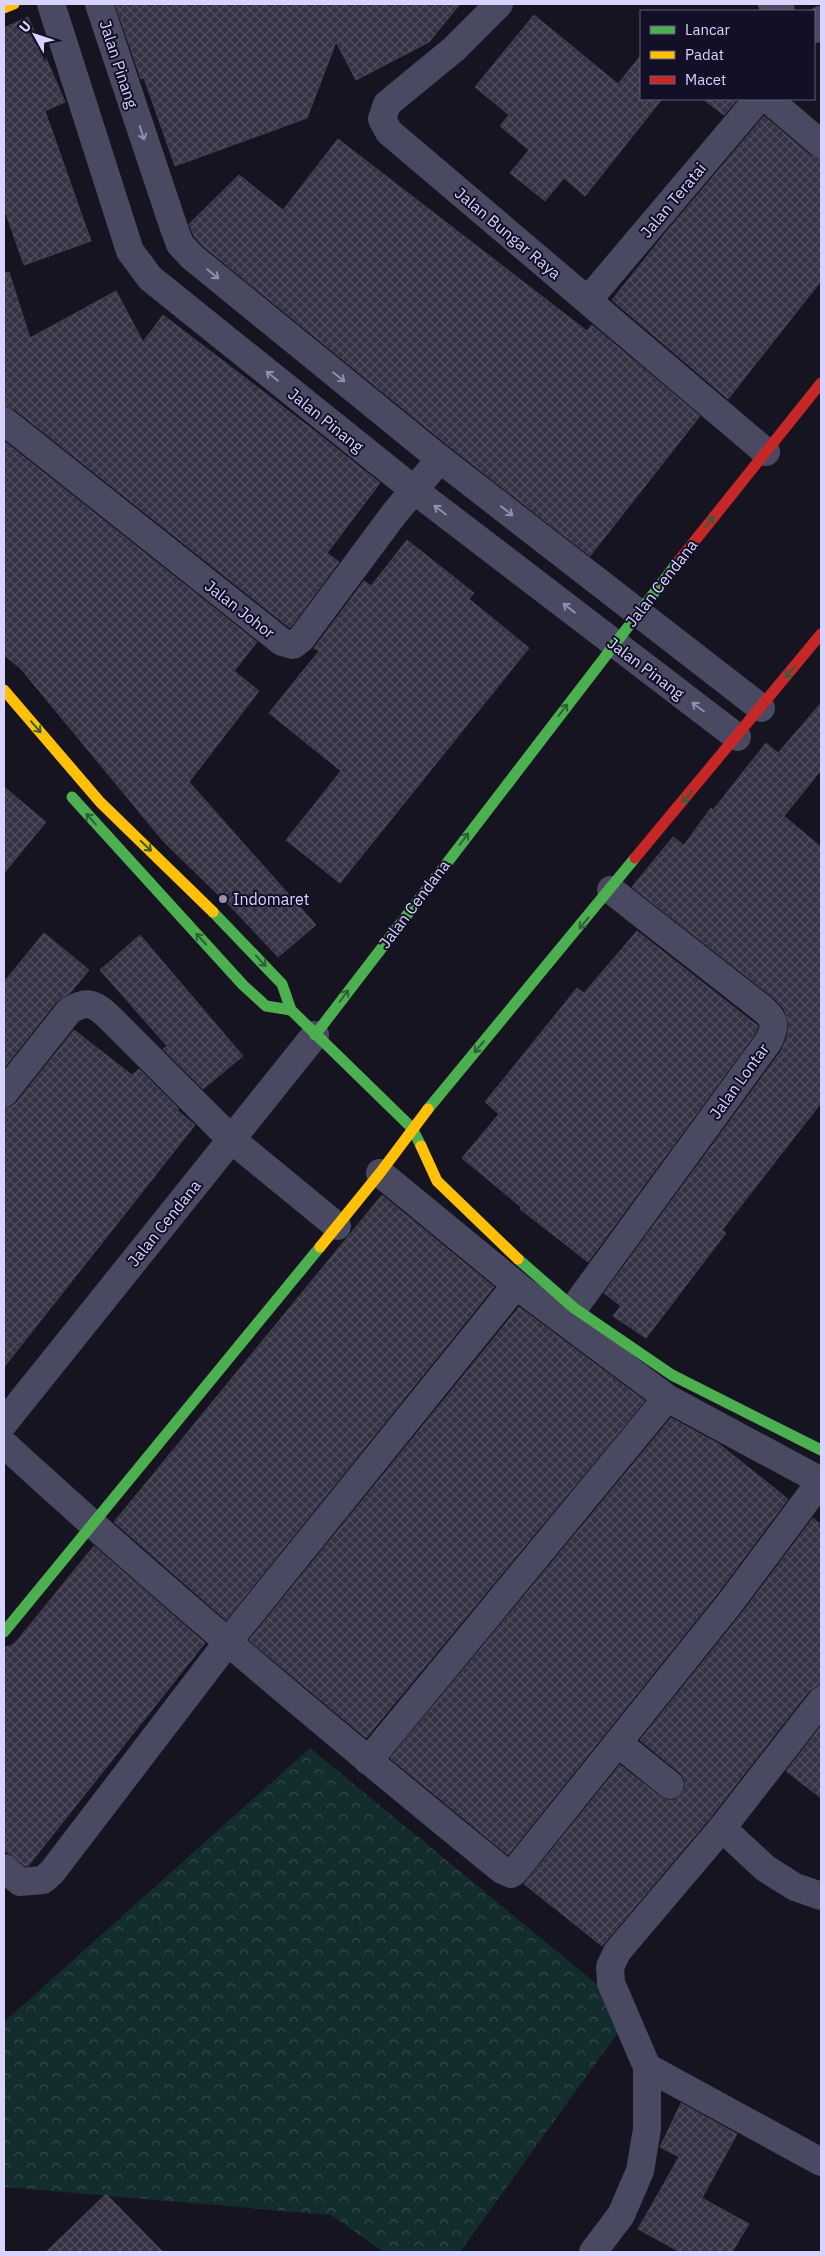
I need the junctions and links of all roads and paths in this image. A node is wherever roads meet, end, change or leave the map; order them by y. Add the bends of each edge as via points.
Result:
1 (51, 4) edge
2 (99, 4) edge
3 (499, 4) edge
4 (757, 100) edge
5 (769, 100) edge
6 (821, 144) edge
7 (588, 300) junction
8 (821, 383) edge
9 (4, 421) edge
10 (766, 452) junction
11 (440, 459) junction
12 (414, 490) junction
13 (538, 536) junction
14 (514, 566) junction
15 (636, 613) junction
16 (821, 634) edge
17 (614, 643) junction
18 (4, 690) edge
19 (761, 708) junction
20 (737, 737) junction
21 (62, 785) dead end
22 (611, 890) junction
23 (291, 1010) junction
24 (315, 1035) junction
25 (4, 1093) edge
26 (412, 1128) junction
27 (231, 1139) junction
28 (380, 1173) junction
29 (337, 1226) junction
30 (516, 1285) junction
31 (574, 1308) junction
32 (667, 1398) junction
33 (4, 1423) edge
34 (4, 1444) edge
35 (821, 1450) edge
36 (821, 1481) edge
37 (92, 1525) junction
38 (4, 1632) edge
39 (227, 1643) junction
40 (821, 1701) edge
41 (618, 1743) junction
42 (368, 1761) junction
43 (670, 1785) dead end
44 (722, 1828) junction
45 (4, 1868) edge
46 (821, 1896) edge
47 (647, 2066) junction
48 (821, 2162) edge
49 (593, 2252) edge

12 -> 1 street, Jalan Pinang via 150,278 139,265 130,251
2 -> 11 street, Jalan Pinang via 180,244
3 - 7 street, Jalan Bungar Raya via 454,49 387,104 382,120 389,132
4 - 7 street, Jalan Teratai
5 - 6 street
7 - 10 street, Jalan Bungar Raya
8 - 10 street, Jalan Cendana
9 - 12 street, Jalan Johor via 282,642 293,645 301,639
15 -> 10 street, Jalan Cendana
11 - 12 street, Jalan Johor
11 -> 13 street, Jalan Pinang
14 -> 12 street, Jalan Pinang
13 - 14 street
13 - 15 street, Jalan Pinang
17 -> 14 street, Jalan Pinang
15 - 17 street, Jalan Cendana
15 - 19 street, Jalan Pinang
16 -> 19 street
20 -> 17 street, Jalan Pinang
24 -> 17 street, Jalan Cendana
18 -> 23 street via 100,802 224,922 282,984
19 - 20 street
20 -> 22 street
23 -> 21 street via 266,1006 243,985
22 -> 26 street
22 - 31 street, Jalan Lontar via 763,1009 772,1018 774,1026 768,1042
23 - 24 street
24 - 26 street
24 - 27 street, Jalan Cendana
25 - 27 street via 69,1011 88,1004 100,1008
26 - 28 street
26 - 31 street via 437,1181 526,1267
27 - 29 street
27 - 33 street, Jalan Cendana
28 - 29 street
28 - 30 street
29 - 37 street
30 - 32 street
30 - 39 street
31 - 35 street via 672,1375
32 - 36 street
32 - 42 street
34 - 37 street
36 - 41 street via 730,1603
37 - 38 street
37 - 39 street
39 - 42 street
39 - 45 street via 52,1872 42,1880 20,1882
40 - 44 street
41 - 42 street via 511,1874
41 - 43 street
44 - 46 street via 765,1868 795,1887
44 - 47 street via 618,1952 610,1967 611,1983
47 - 48 street
47 - 49 street via 647,2129 640,2171 622,2215

